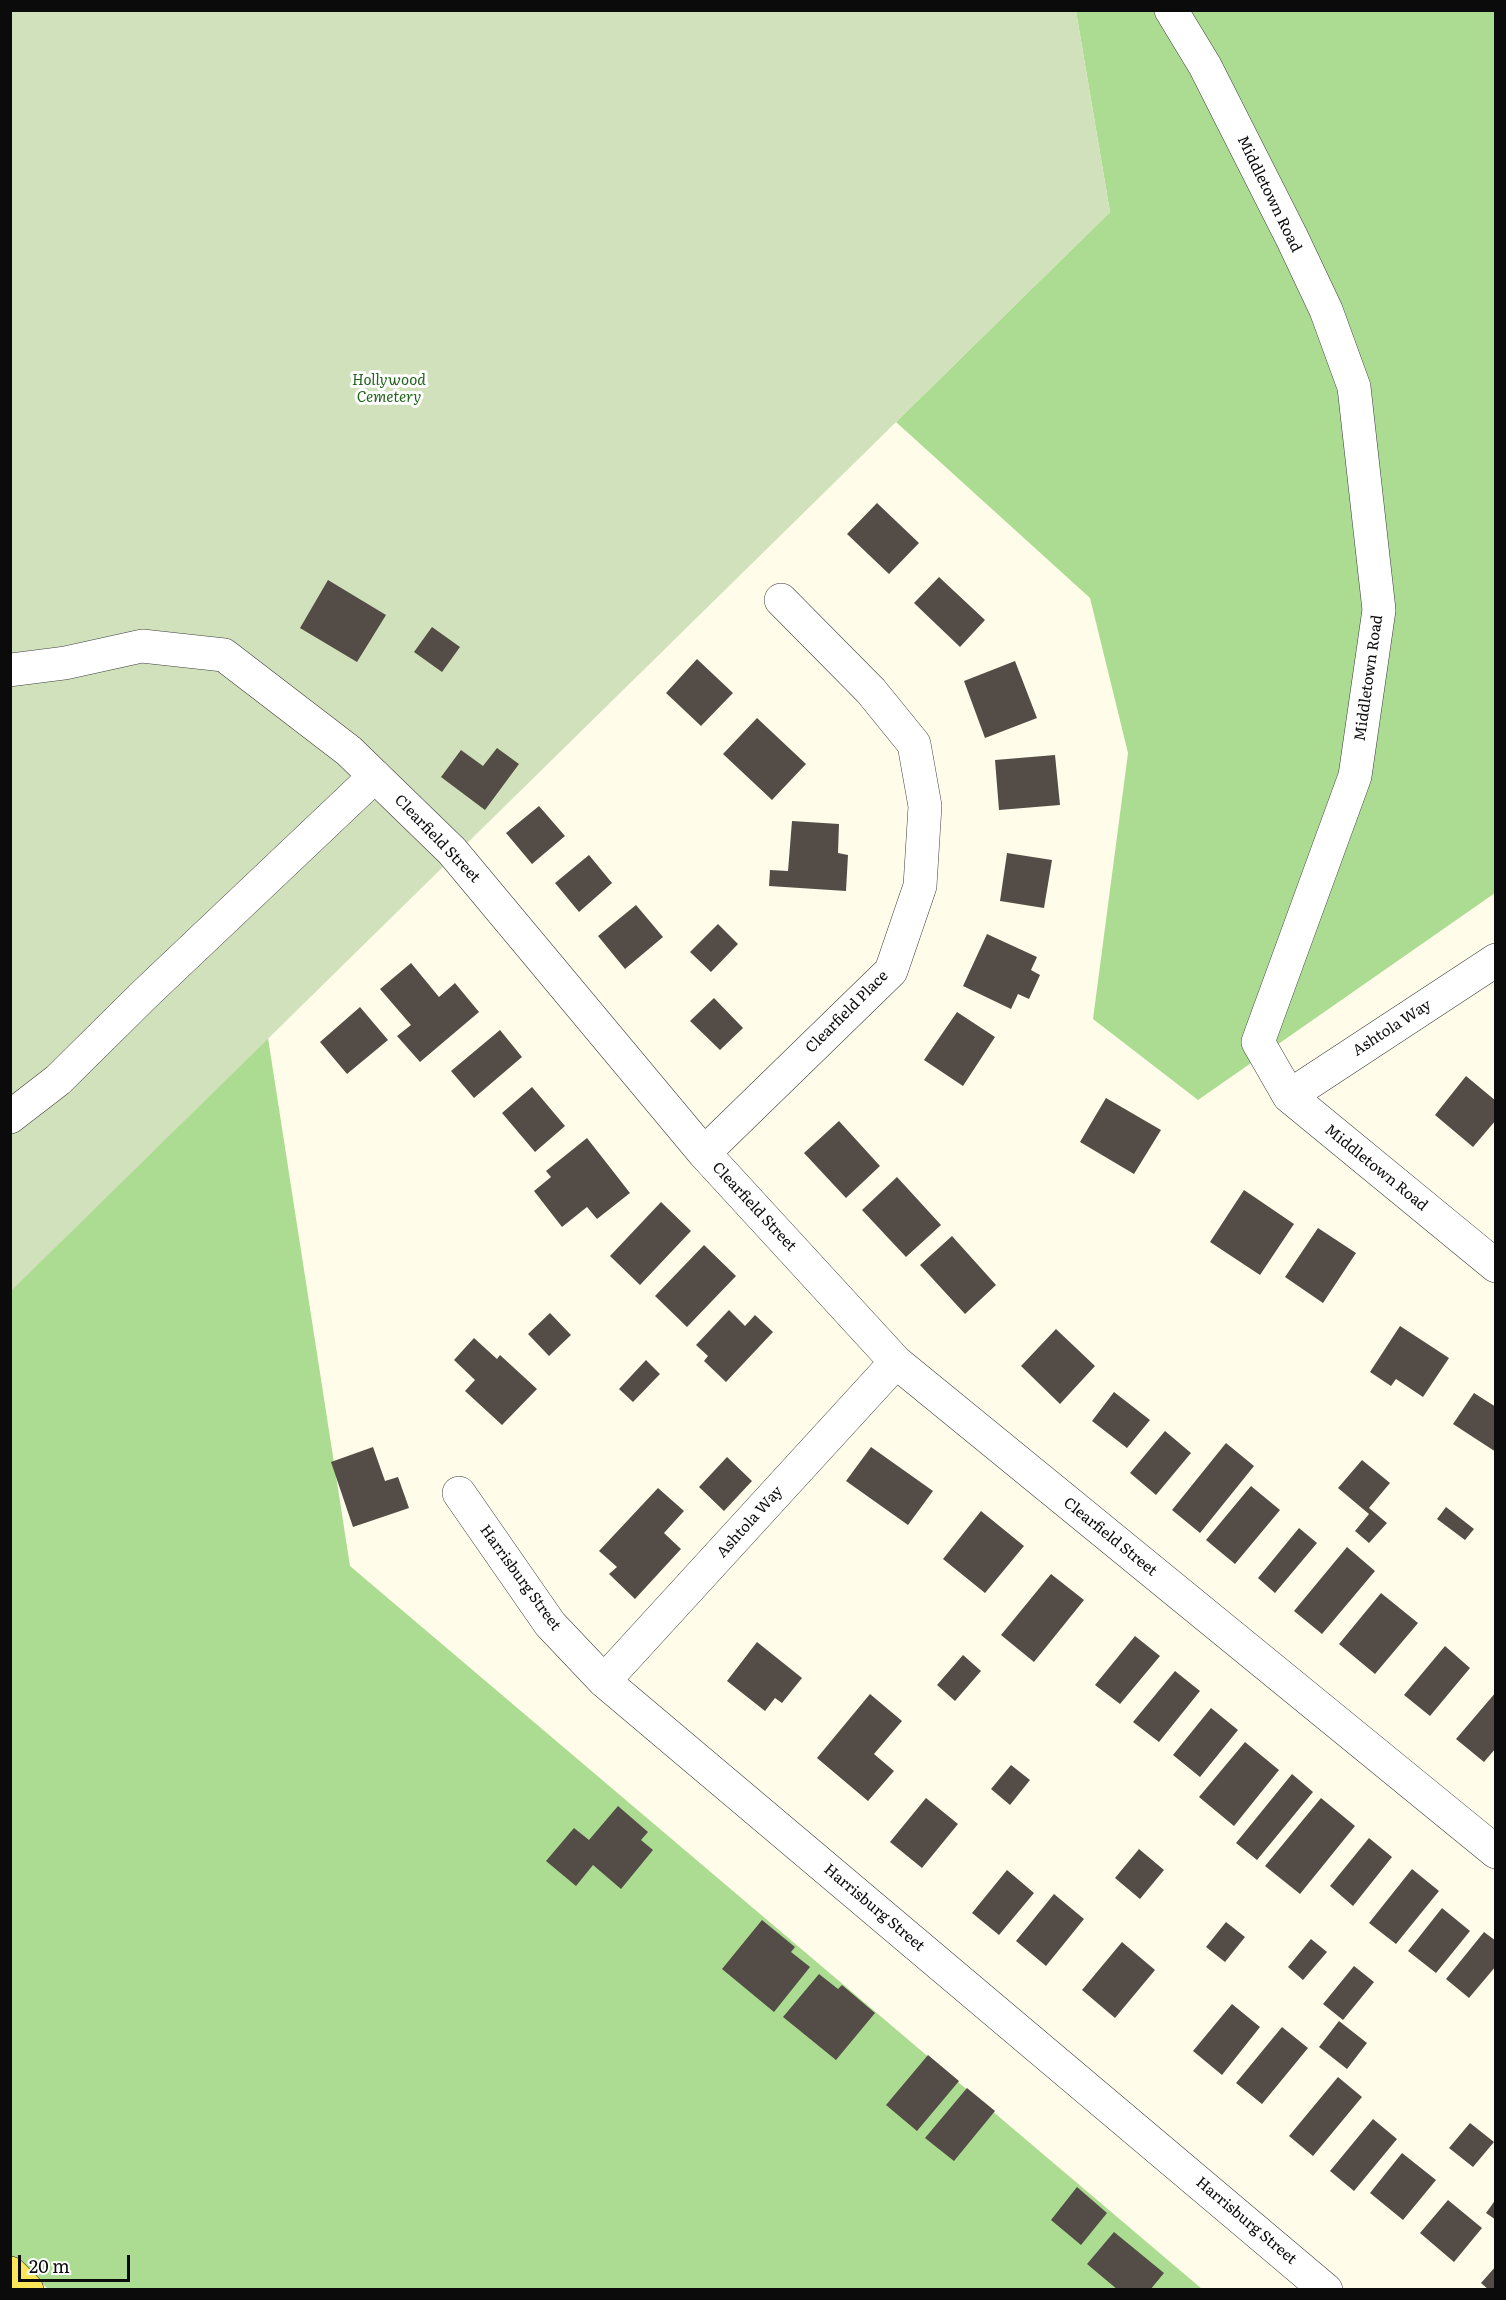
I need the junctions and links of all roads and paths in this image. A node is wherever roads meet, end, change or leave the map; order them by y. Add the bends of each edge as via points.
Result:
1 (1171, 10) edge
2 (781, 600) dead end
3 (10, 670) edge
4 (375, 776) junction
5 (1496, 960) edge
6 (1289, 1096) junction
7 (10, 1117) edge
8 (704, 1153) junction
9 (1496, 1266) edge
10 (896, 1362) junction
11 (459, 1493) dead end
12 (604, 1682) junction
13 (1496, 1852) edge
14 (10, 2272) edge
15 (27, 2289) edge
16 (1326, 2289) edge

1 - 6 street, Middletown Road via 1205,66 1292,238 1326,310 1354,387 1379,610 1355,776 1258,1042
2 - 8 street, Clearfield Place via 871,692 914,744 926,806 920,886 891,970
3 - 4 street, Clearfield Street via 142,646 224,655 349,751
4 - 7 street via 58,1080
4 - 8 street, Clearfield Street via 452,851
5 - 6 street, Ashtola Way
6 - 9 street, Middletown Road
8 - 10 street, Clearfield Street
10 - 12 street, Ashtola Way
10 - 13 street, Clearfield Street
11 - 12 street, Harrisburg Street via 550,1624
12 - 16 street, Harrisburg Street
14 - 15 main road

